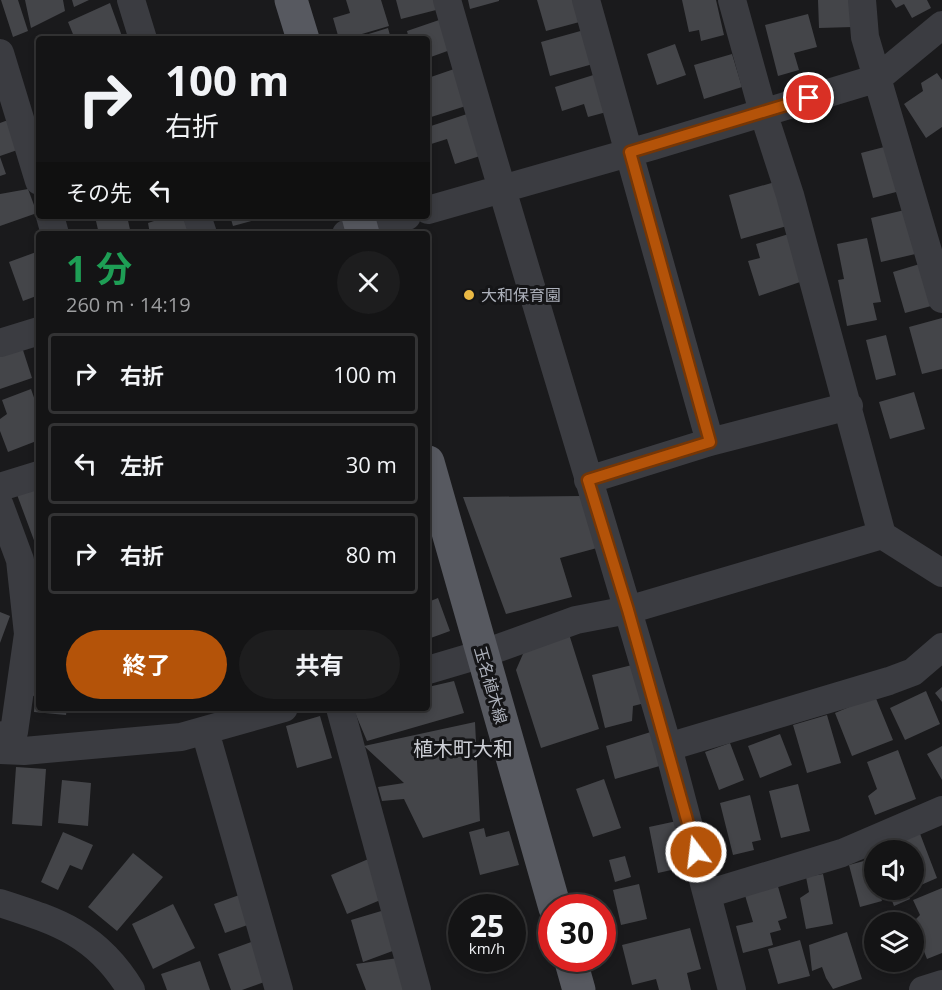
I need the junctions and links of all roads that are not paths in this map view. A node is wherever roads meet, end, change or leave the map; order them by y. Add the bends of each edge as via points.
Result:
1 (131, 0) edge
2 (291, 0) edge
3 (447, 0) edge
4 (586, 0) edge
5 (732, 0) edge
6 (862, 0) edge
7 (942, 25) edge
8 (142, 36) edge
9 (302, 36) edge
10 (0, 53) edge
11 (878, 78) junction
12 (763, 112) junction
13 (630, 152) junction
14 (36, 171) edge
15 (501, 189) junction
16 (430, 209) edge
17 (394, 219) edge
18 (357, 228) edge
19 (942, 299) edge
20 (36, 332) edge
21 (0, 343) edge
22 (849, 406) junction
23 (710, 442) junction
24 (430, 469) edge
25 (36, 476) edge
26 (588, 480) junction
27 (0, 487) edge
28 (0, 506) edge
29 (882, 535) junction
30 (30, 561) edge
31 (942, 573) edge
32 (628, 610) junction
33 (942, 647) edge
34 (482, 654) junction
35 (430, 669) edge
36 (273, 711) edge
37 (341, 711) edge
38 (205, 730) junction
39 (0, 736) edge
40 (668, 747) junction
41 (0, 750) edge
42 (942, 810) edge
43 (551, 894) edge
44 (707, 894) junction
45 (0, 903) edge
46 (574, 972) edge
47 (942, 984) edge
48 (131, 990) edge
49 (279, 990) edge
50 (417, 990) edge
51 (579, 990) edge
52 (732, 990) edge
53 (923, 990) edge

1 - 8 street
2 - 9 main road
3 - 15 street
4 - 13 street
5 - 12 street
6 - 11 street via 865,37
7 - 11 street
10 - 14 street
11 - 12 street
11 - 19 street
12 - 13 street
12 - 22 street
13 - 15 street
13 - 23 street
15 - 16 street
15 - 26 street
17 - 18 street
20 - 21 street
22 - 23 street
22 - 29 street
23 - 26 street
24 - 34 main road, 玉名植木線
25 - 27 street
26 - 32 street
28 - 30 street
29 - 31 street
29 - 32 street
30 - 39 street via 28,634 14,732
32 - 34 street via 576,620
32 - 40 street
33 - 40 street via 913,672 889,681
34 - 35 street
34 - 43 main road, 玉名植木線
36 - 38 street
37 - 50 street
38 - 41 street via 181,737
38 - 49 street
40 - 44 street
42 - 44 street via 842,853
44 - 52 street
45 - 48 street via 81,935 103,954
46 - 51 main road
47 - 53 street

